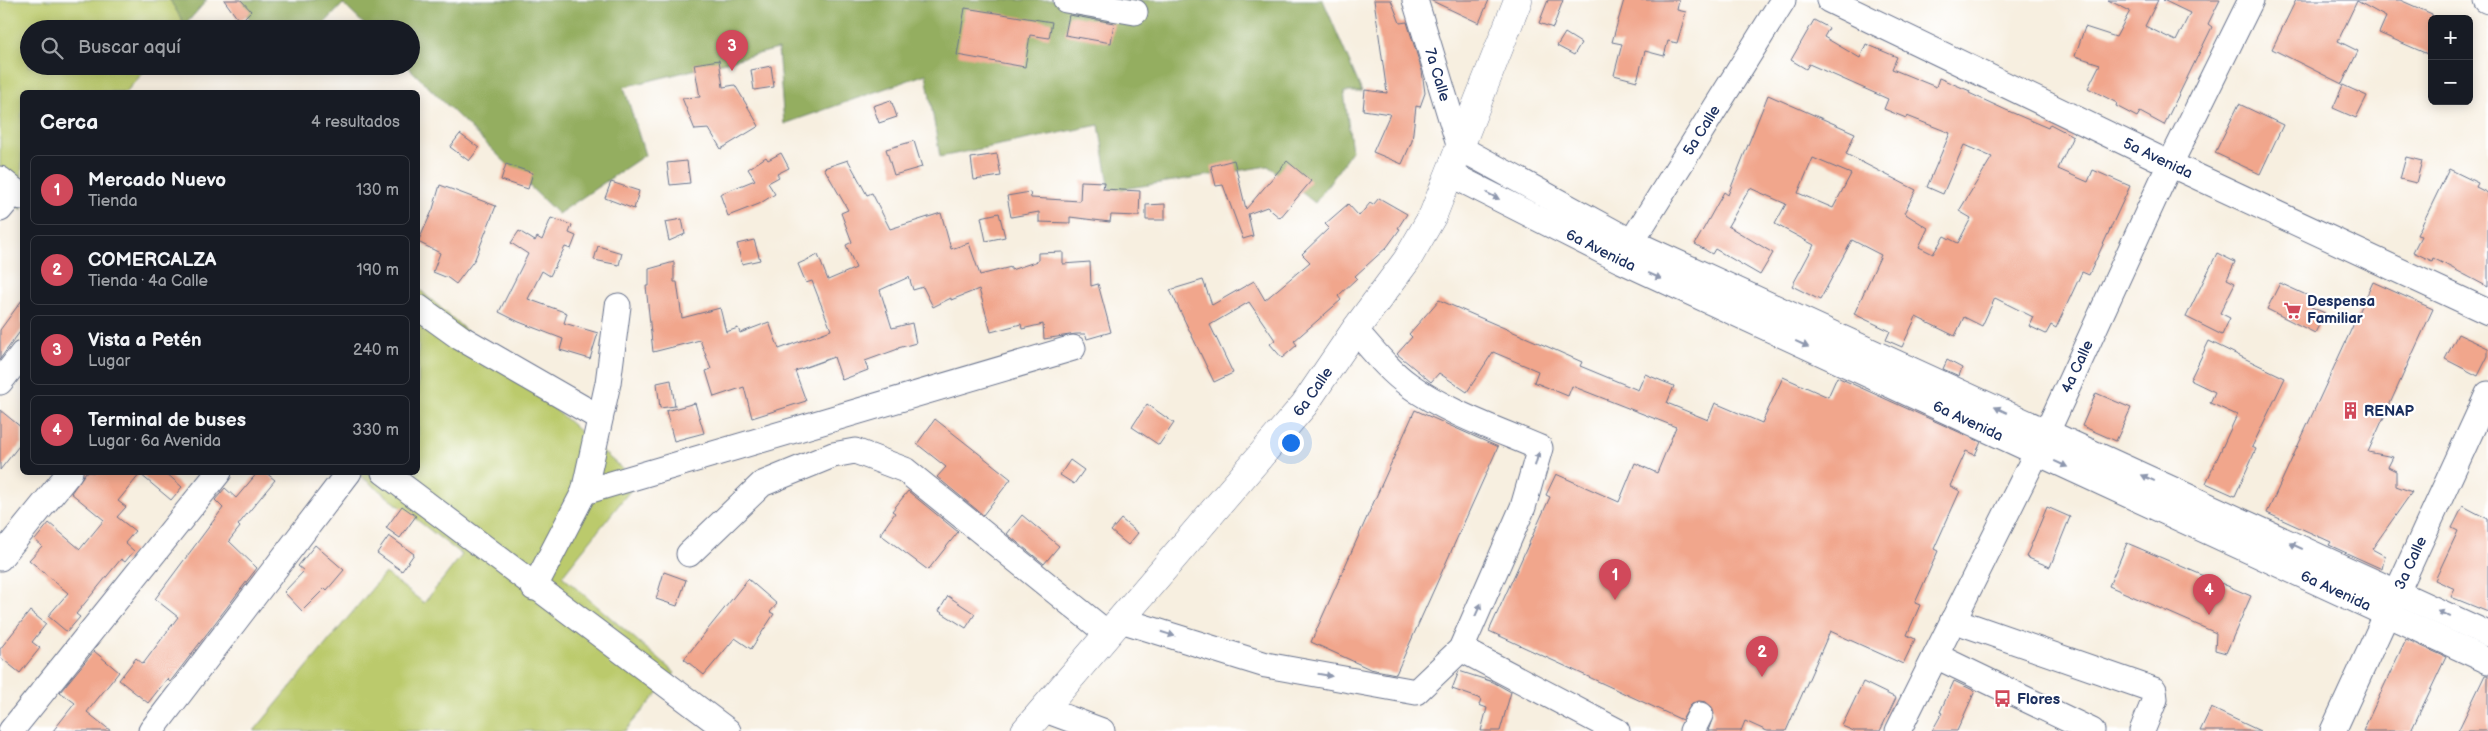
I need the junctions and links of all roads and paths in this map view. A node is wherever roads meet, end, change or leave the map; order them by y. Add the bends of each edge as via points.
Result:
1 (1066, 0) edge
2 (1414, 0) edge
3 (1518, 0) edge
4 (1783, 0) edge
5 (1829, 0) edge
6 (2251, 0) edge
7 (1135, 12) dead end
8 (1460, 148) junction
9 (2170, 164) junction
10 (1450, 174) junction
11 (1626, 251) junction
12 (618, 306) dead end
13 (420, 308) edge
14 (2488, 312) edge
15 (1355, 330) junction
16 (1073, 348) dead end
17 (20, 357) edge
18 (0, 382) edge
19 (2488, 394) edge
20 (600, 418) junction
21 (2042, 442) junction
22 (68, 475) edge
23 (217, 475) edge
24 (347, 475) edge
25 (388, 475) edge
26 (584, 492) junction
27 (689, 554) dead end
28 (0, 558) edge
29 (534, 588) junction
30 (2396, 592) junction
31 (2386, 614) junction
32 (1953, 620) junction
33 (1115, 627) junction
34 (2488, 634) edge
35 (1461, 649) junction
36 (1936, 656) junction
37 (2488, 661) edge
38 (1043, 709) junction
39 (11, 731) edge
40 (151, 731) edge
41 (728, 731) edge
42 (1026, 731) edge
43 (1102, 731) edge
44 (1617, 731) edge
45 (1898, 731) edge
46 (2092, 731) edge
47 (2142, 731) edge
48 (2333, 731) edge

1 - 7 street
2 - 8 street, 7a Calle
3 - 8 main road, 6a Calle
4 - 11 street, 5a Calle
5 - 9 street, 5a Avenida
6 - 9 street, 4a Calle
8 - 10 main road, 6a Calle
8 - 11 street, 6a Avenida
9 - 14 street, 5a Avenida
9 - 21 street, 4a Calle
10 -> 11 street, 6a Avenida
10 - 15 main road, 6a Calle via 1407,260
11 - 21 street, 6a Avenida
12 - 20 street
13 - 20 street via 461,338
15 - 33 main road, 6a Calle via 1304,405
35 -> 15 street via 1523,507 1540,448 1437,403 1407,384
16 - 26 street
17 - 18 street
19 - 30 street, 3a Calle
20 - 26 street
30 -> 21 street, 6a Avenida
21 -> 31 street, 6a Avenida
21 - 32 street, 4a Calle
22 - 28 street
23 - 39 street
24 - 40 street
25 - 29 street
26 - 29 street
27 - 33 street via 762,484 833,455 855,452 905,470
29 - 41 street
30 - 31 street, 3a Calle
34 -> 30 street, 6a Avenida
31 - 37 street, 6a Avenida
31 - 48 street, 3a Calle
32 - 36 street, 4a Calle
32 - 47 street via 2154,690 2155,699
33 -> 35 street via 1266,664 1416,692
33 - 38 main road, 6a Calle
35 - 44 street
36 - 45 street, 4a Calle
36 - 46 street
38 - 42 main road, 6a Calle
38 - 43 street

